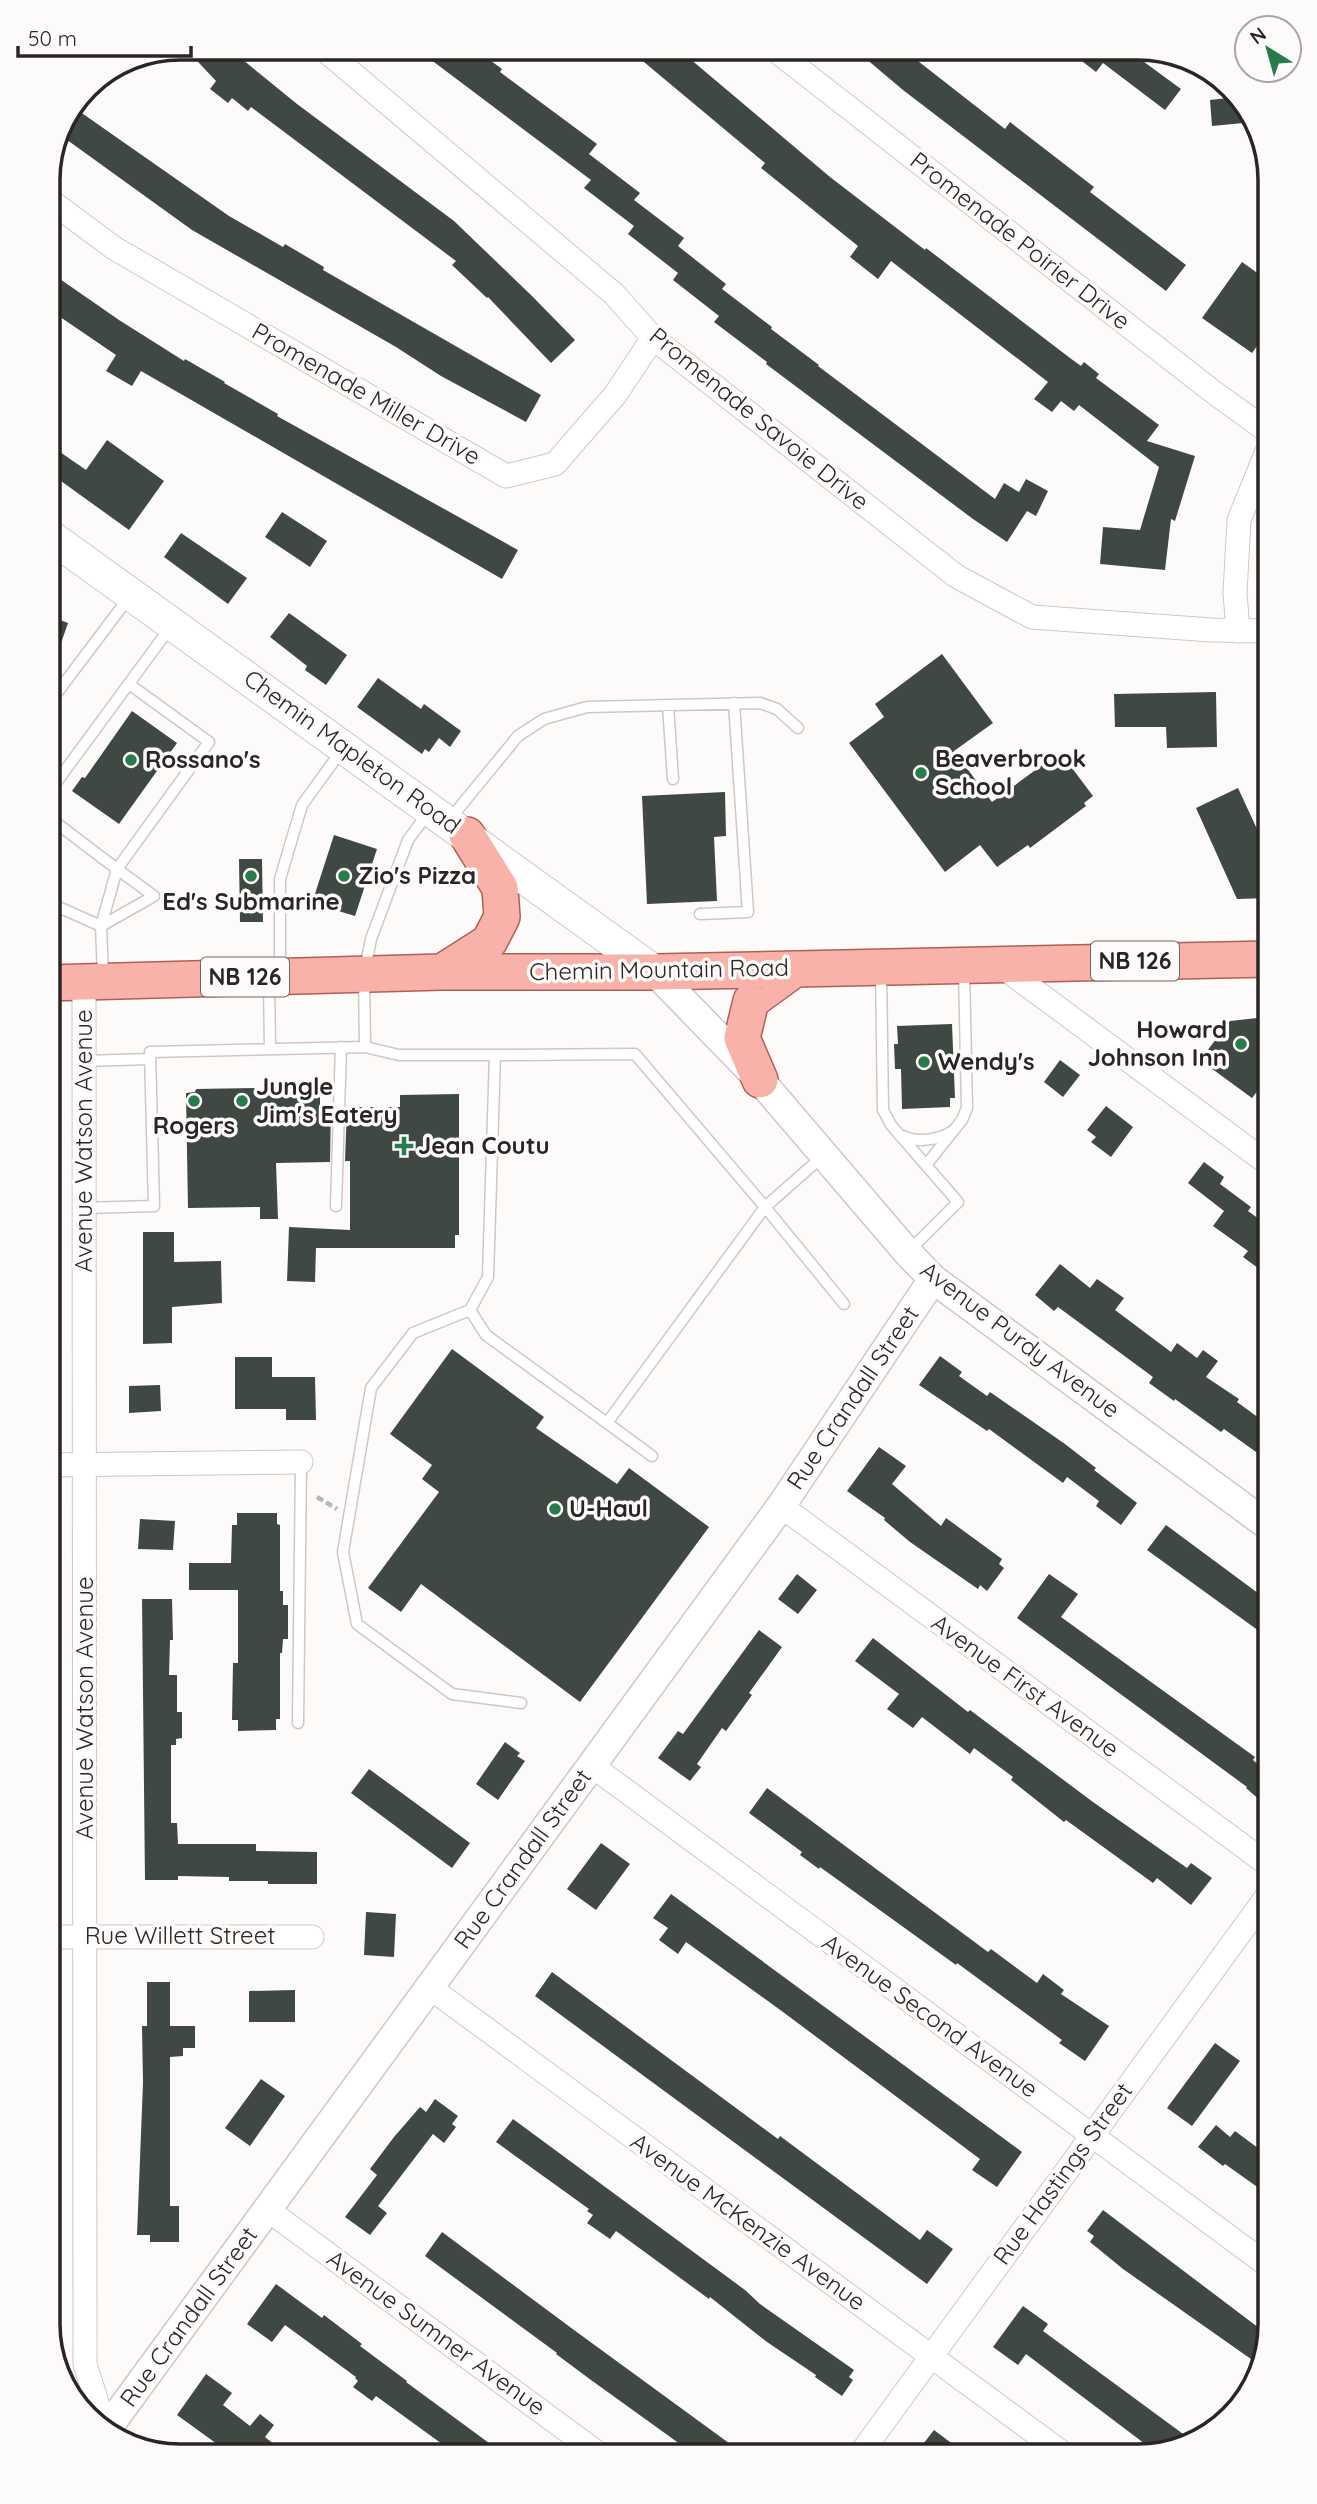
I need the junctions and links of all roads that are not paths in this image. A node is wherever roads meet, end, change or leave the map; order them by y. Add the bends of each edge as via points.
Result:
1 (336, 60) edge
2 (788, 60) edge
3 (60, 208) edge
4 (653, 338) junction
5 (1257, 424) edge
6 (1257, 476) edge
7 (60, 543) edge
8 (131, 594) junction
9 (173, 624) junction
10 (1238, 631) junction
11 (1257, 631) edge
12 (129, 684) junction
13 (60, 689) edge
14 (734, 704) junction
15 (668, 705) junction
16 (798, 728) dead end
17 (344, 747) junction
18 (60, 778) edge
19 (673, 779) dead end
20 (449, 821) junction
21 (60, 826) edge
22 (117, 869) junction
23 (60, 908) edge
24 (700, 914) dead end
25 (101, 926) junction
26 (1257, 959) edge
27 (1000, 965) junction
28 (964, 966) junction
29 (881, 968) junction
30 (795, 969) junction
31 (442, 972) junction
32 (655, 972) junction
33 (364, 974) junction
34 (274, 977) junction
35 (94, 982) junction
36 (60, 983) edge
37 (341, 1047) junction
38 (365, 1047) junction
39 (270, 1049) junction
40 (495, 1055) junction
41 (150, 1059) junction
42 (84, 1061) junction
43 (760, 1080) junction
44 (954, 1131) junction
45 (898, 1132) junction
46 (1257, 1155) edge
47 (823, 1156) junction
48 (926, 1165) junction
49 (335, 1206) dead end
50 (765, 1207) junction
51 (84, 1208) junction
52 (907, 1252) junction
53 (933, 1279) junction
54 (844, 1304) dead end
55 (470, 1310) junction
56 (607, 1423) junction
57 (652, 1456) dead end
58 (301, 1462) joint
59 (60, 1465) edge
60 (84, 1465) junction
61 (781, 1506) junction
62 (1257, 1517) edge
63 (521, 1703) dead end
64 (298, 1723) dead end
65 (591, 1765) junction
66 (1257, 1856) edge
67 (1257, 1910) edge
68 (86, 1935) junction
69 (60, 1936) edge
70 (312, 1937) dead end
71 (429, 1987) junction
72 (1091, 2135) junction
73 (268, 2210) junction
74 (1257, 2257) edge
75 (931, 2357) junction
76 (102, 2416) edge
77 (114, 2425) edge
78 (585, 2444) edge
79 (867, 2444) edge
80 (1050, 2444) edge

1 - 4 street, Promenade Savoie Drive via 614,294
2 - 5 street, Promenade Poirier Drive
3 - 4 street, Promenade Miller Drive via 114,247 506,476 555,464 615,395
4 - 10 street, Promenade Savoie Drive via 956,576 1032,617
6 - 10 street via 1239,520
7 - 8 main road, Chemin Mapleton Road
8 - 9 main road, Chemin Mapleton Road
8 - 13 lane
9 - 12 lane
9 - 17 main road, Chemin Mapleton Road
10 - 11 street, Promenade Savoie Drive
12 - 18 lane
12 - 22 lane via 209,742
14 - 15 lane
14 - 16 lane via 760,703 777,709
14 - 24 lane via 748,912
15 - 19 lane
15 - 20 lane via 587,707 544,719 518,736
17 - 20 main road, Chemin Mapleton Road
17 - 34 lane via 302,805 280,879
20 - 31 main road via 500,888 502,916 489,942
20 - 32 main road, Chemin Mapleton Road
20 - 33 lane via 408,840 371,939
21 - 22 lane
22 - 25 lane
22 - 25 lane via 154,896
23 - 25 lane
25 - 35 lane
26 - 27 main road, Chemin Mountain Road / NB 126
27 - 28 main road, Chemin Mountain Road / NB 126
27 - 46 street
28 - 29 main road, Chemin Mountain Road / NB 126
28 - 44 lane via 967,1108
29 - 30 main road, Chemin Mountain Road / NB 126
29 - 45 lane via 883,1110
30 - 32 main road, Chemin Mountain Road / NB 126
30 - 43 main road via 751,1001 742,1038
31 - 32 main road, Chemin Mountain Road / NB 126
31 - 33 main road, Chemin Mountain Road / NB 126
32 - 43 street, Avenue Purdy Avenue
33 - 34 main road, Chemin Mountain Road / NB 126
33 - 38 lane
34 - 35 main road, Chemin Mountain Road / NB 126
34 - 39 lane
35 - 36 main road, Chemin Mountain Road / NB 126
35 - 42 street, Avenue Watson Avenue
37 - 38 lane
37 - 39 lane
37 - 49 lane
38 - 40 lane via 399,1055
39 - 41 lane via 150,1052
40 - 50 lane via 635,1054
40 - 55 lane via 488,1277
41 - 42 lane
41 - 51 lane via 154,1206
42 - 51 street, Avenue Watson Avenue
43 - 47 street, Avenue Purdy Avenue
44 - 45 lane via 918,1140
44 - 48 lane
45 - 48 lane
47 - 50 lane
47 - 52 street, Avenue Purdy Avenue
48 - 52 lane via 958,1202
50 - 54 lane
50 - 56 lane
51 - 60 street, Avenue Watson Avenue
52 - 53 street, Avenue Purdy Avenue
53 - 61 street, Rue Crandall Street
53 - 62 street, Avenue Purdy Avenue
55 - 56 lane via 486,1335
55 - 63 lane via 413,1333 371,1388 343,1552 357,1624 452,1694
56 - 57 lane
58 - 60 street
58 - 64 lane
59 - 60 street
60 - 68 street, Avenue Watson Avenue
61 - 65 street, Rue Crandall Street
61 - 66 street, Avenue First Avenue
65 - 71 street, Rue Crandall Street
65 - 72 street, Avenue Second Avenue
67 - 72 street, Rue Hastings Street
68 - 69 street, Rue Willett Street
68 - 70 street, Rue Willett Street
68 - 76 street, Avenue Watson Avenue via 85,2364
71 - 73 street, Rue Crandall Street
71 - 75 street, Avenue McKenzie Avenue
72 - 74 street, Avenue Second Avenue
72 - 75 street, Rue Hastings Street
73 - 77 street, Rue Crandall Street
73 - 78 street, Avenue Sumner Avenue
75 - 79 street, Rue Hastings Street
75 - 80 street, Avenue McKenzie Avenue

